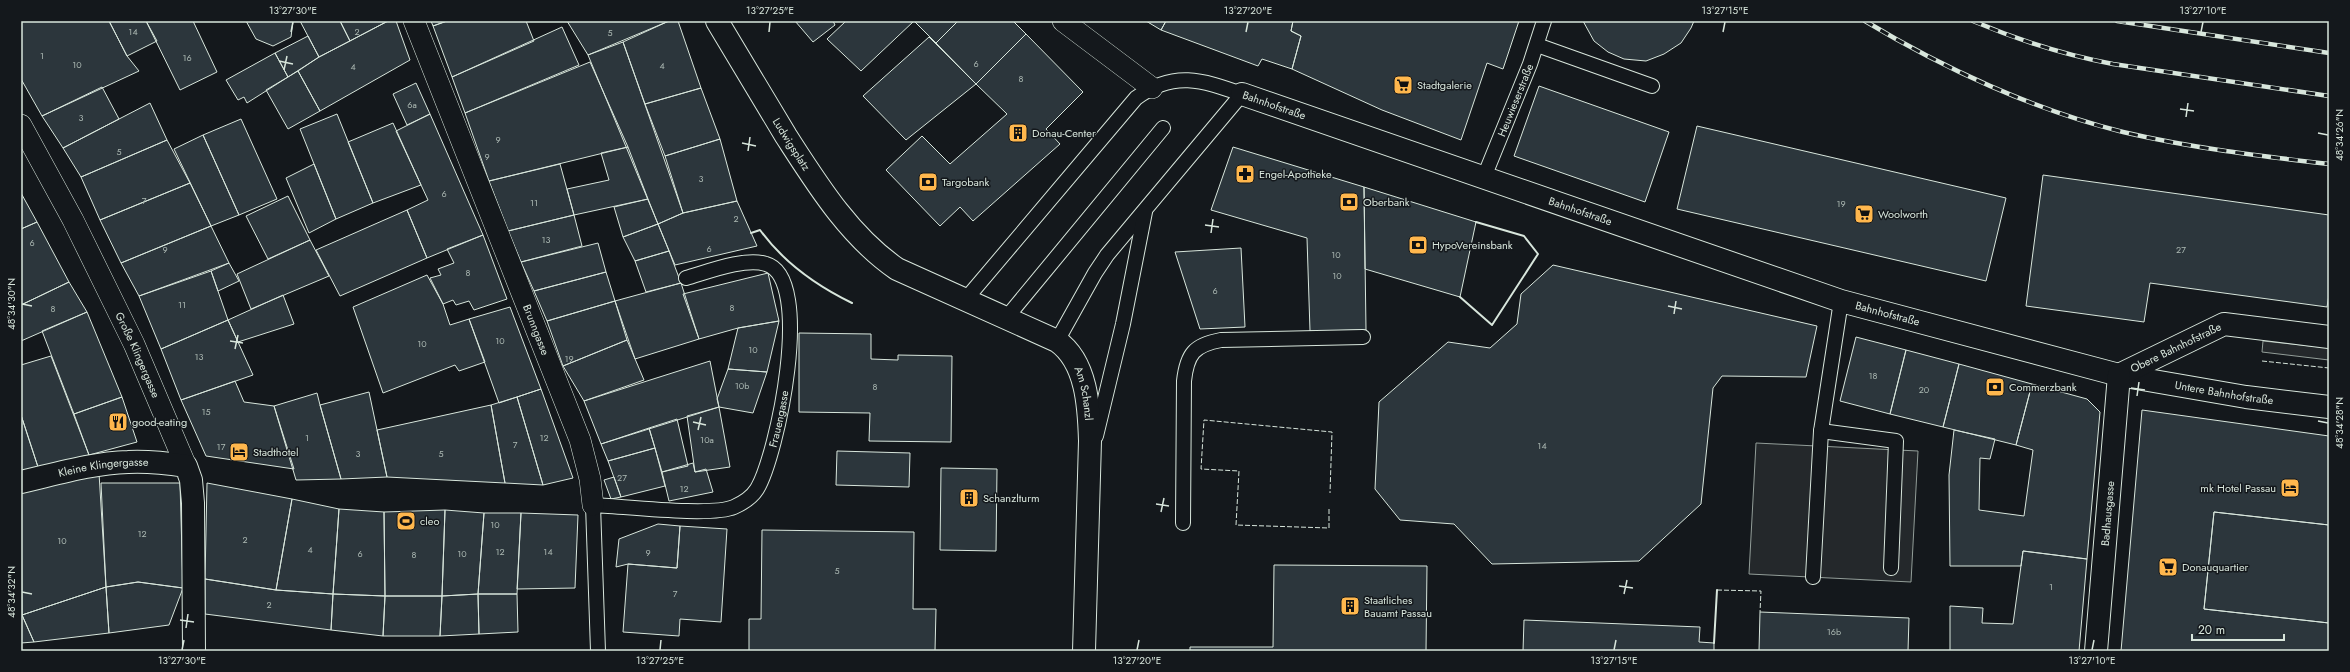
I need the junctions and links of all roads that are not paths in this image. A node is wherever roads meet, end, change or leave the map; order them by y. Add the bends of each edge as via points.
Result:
1 (414, 21) edge
2 (717, 21) edge
3 (1063, 21) edge
4 (1544, 21) edge
5 (1537, 45) junction
6 (1652, 86) dead end
7 (1152, 88) junction
8 (1242, 94) junction
9 (21, 124) edge
10 (1163, 128) dead end
11 (1484, 177) junction
12 (1145, 209) junction
13 (880, 257) joint
14 (686, 278) dead end
15 (966, 299) junction
16 (1840, 301) junction
17 (1007, 317) junction
18 (1363, 337) dead end
19 (2329, 337) edge
20 (1057, 341) junction
21 (2119, 375) junction
22 (2329, 406) edge
23 (1821, 430) junction
24 (1090, 464) junction
25 (186, 466) junction
26 (21, 482) edge
27 (592, 505) junction
28 (1183, 523) dead end
29 (1890, 568) dead end
30 (1813, 577) dead end
31 (194, 651) edge
32 (598, 651) edge
33 (1084, 651) edge
34 (2096, 651) edge

1 - 27 street, Brunngasse via 580,440 590,479
2 - 13 street, Ludwigsplatz via 812,177 840,215
3 - 7 street
4 - 5 lane, Heuwieserstraße
5 - 6 lane
5 - 11 lane, Heuwieserstraße
7 - 8 lane, Bahnhofstraße via 1182,79 1197,80
7 - 15 lane, Bahnhofstraße via 1136,98
8 - 11 street, Bahnhofstraße
8 - 12 lane
9 - 25 street, Große Klingergasse via 73,220 134,344
10 - 17 lane
11 - 16 street, Bahnhofstraße
12 - 20 lane via 1095,273
12 - 24 lane via 1123,324
13 - 15 street, Am Schanzl via 897,269
14 - 27 lane, Frauengasse via 752,262 767,264 782,277 791,320 791,340 777,429 764,477 746,501 723,510
15 - 17 street, Am Schanzl
16 - 21 street, Bahnhofstraße
16 - 23 lane
17 - 20 street, Am Schanzl
18 - 28 lane via 1221,340 1201,345 1193,352 1185,369 1184,381
19 - 21 street, Obere Bahnhofstraße via 2224,324
20 - 24 street, Am Schanzl via 1071,354 1083,382 1089,416
21 - 22 street, Untere Bahnhofstraße via 2246,397
21 - 34 street, Badhausgasse
23 - 29 lane via 1896,441
23 - 30 lane
24 - 33 street, Am Schanzl
25 - 26 street, Kleine Klingergasse via 154,461 126,462
25 - 31 street, Große Klingergasse via 191,480 193,503
27 - 32 lane, Brunngasse

